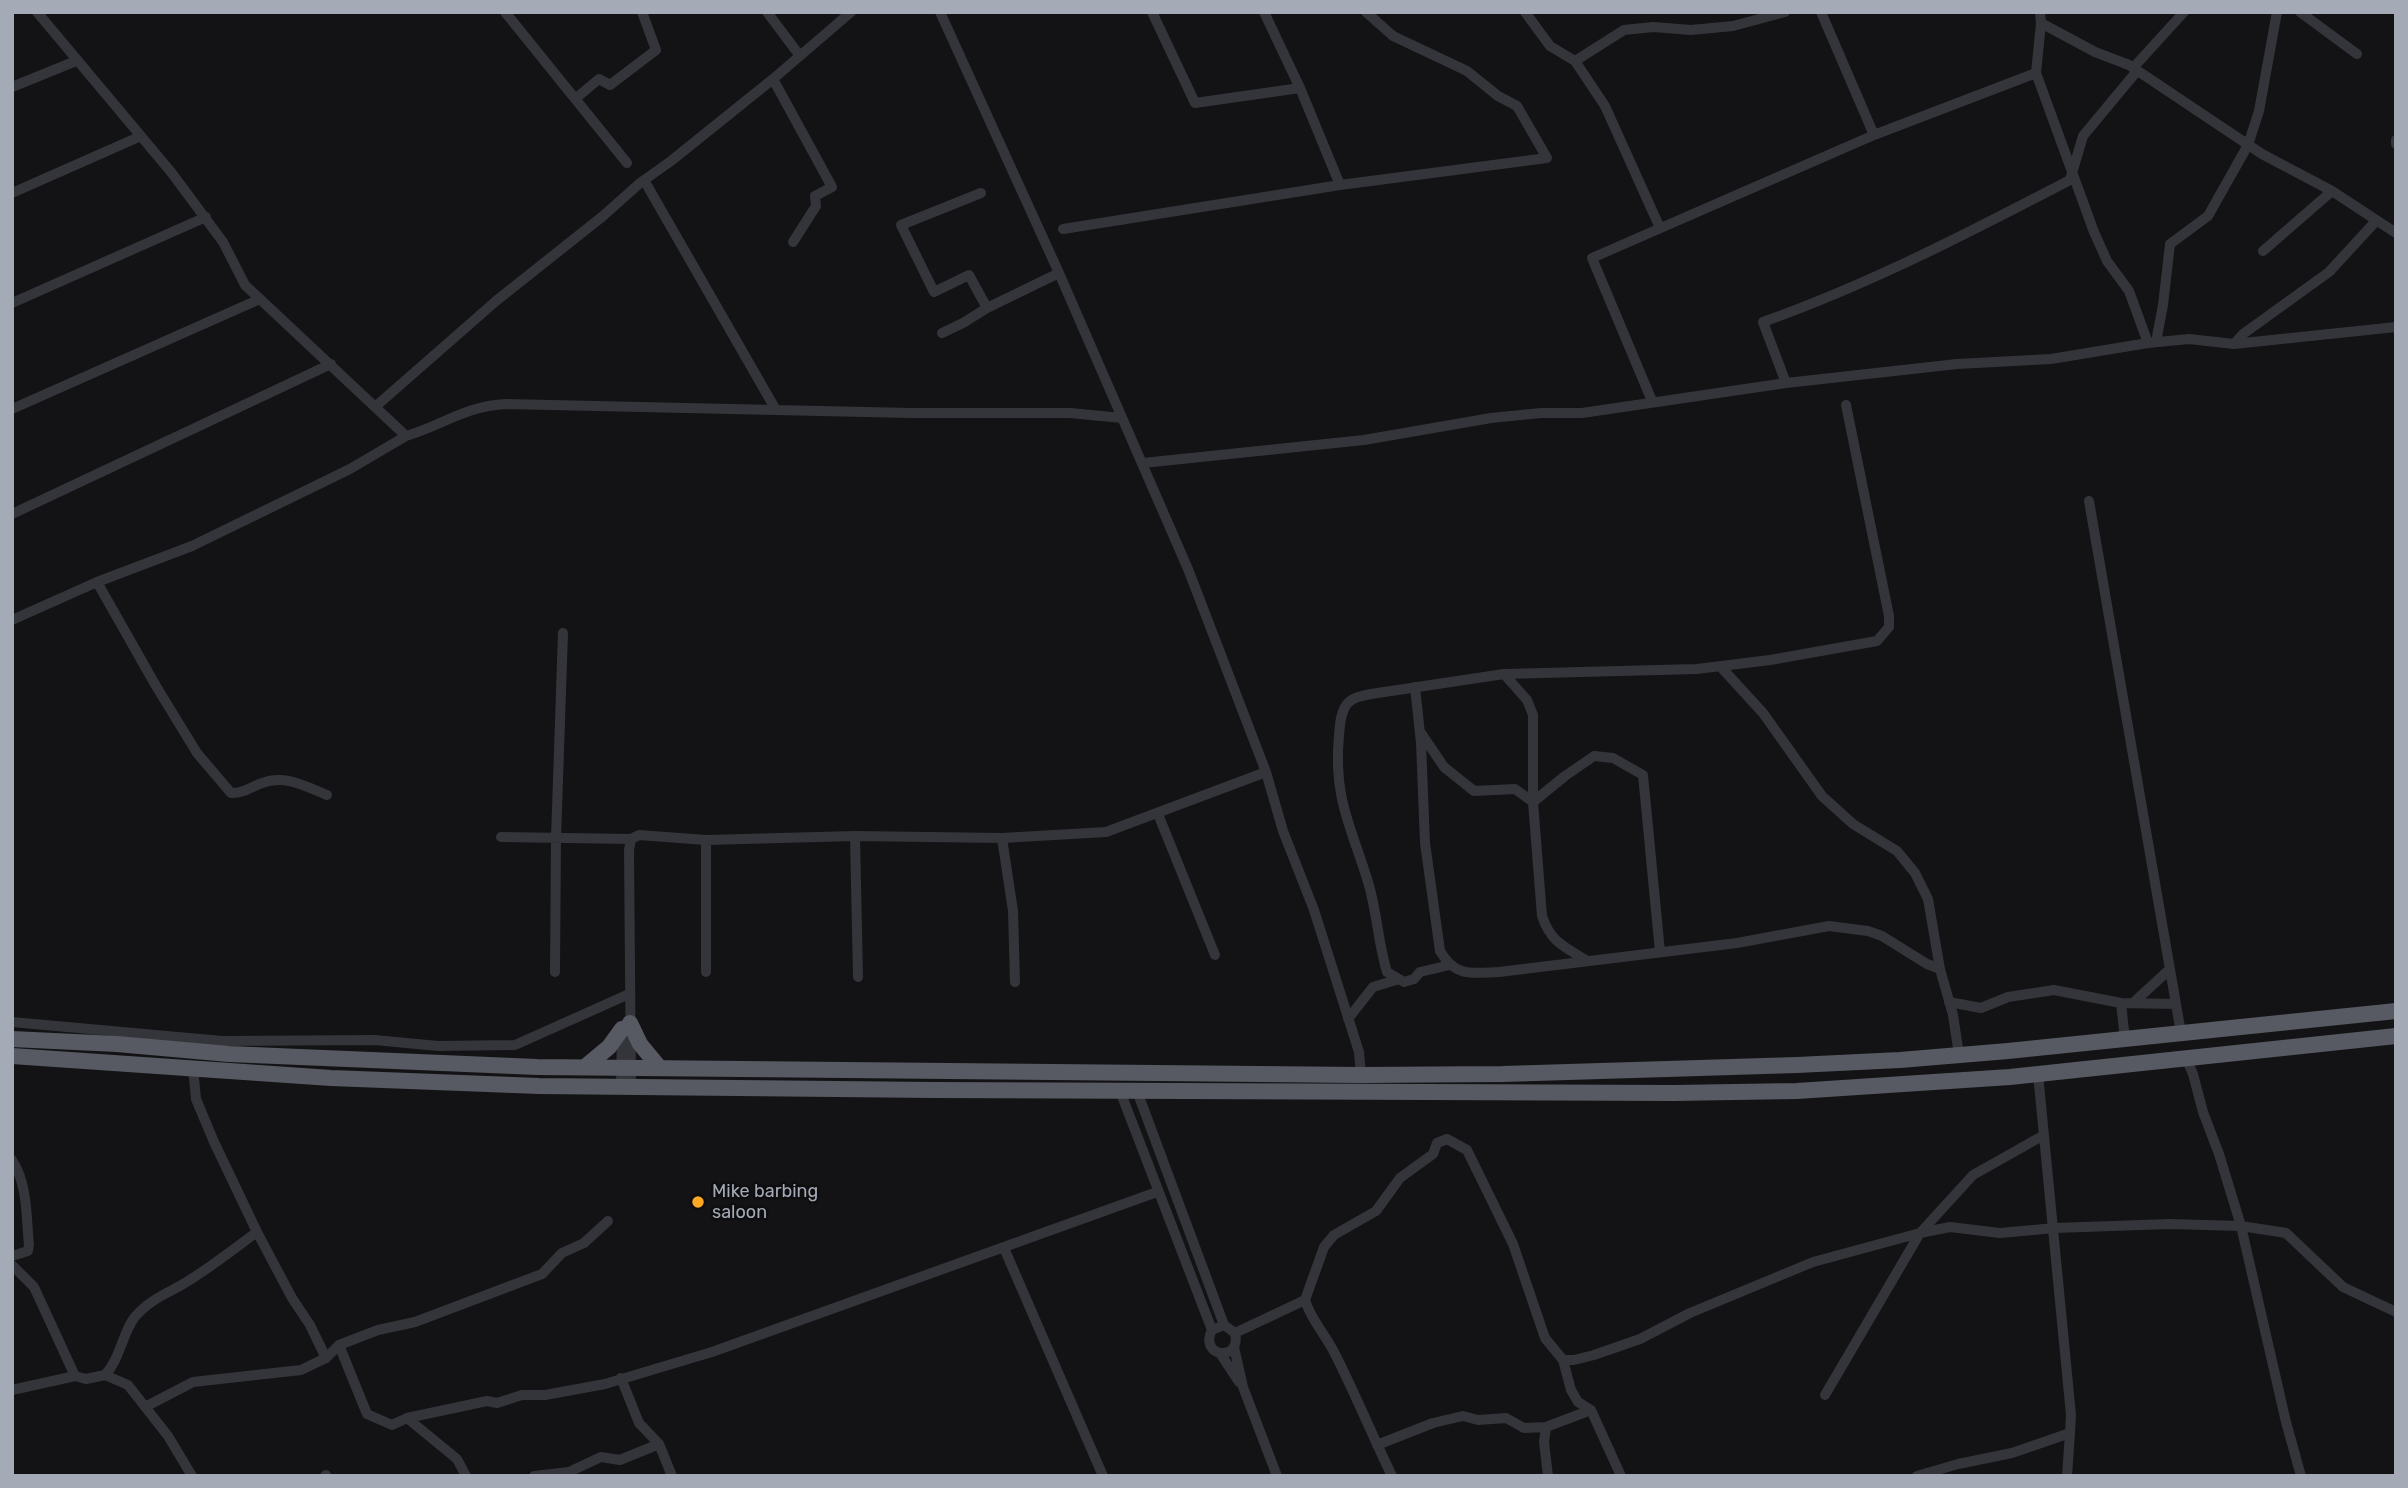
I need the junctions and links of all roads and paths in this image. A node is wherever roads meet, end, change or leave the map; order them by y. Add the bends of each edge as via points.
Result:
1 (37, 12) edge
2 (505, 12) edge
3 (642, 12) edge
4 (767, 12) edge
5 (851, 12) edge
6 (940, 12) edge
7 (1152, 12) edge
8 (1264, 12) edge
9 (1366, 12) edge
10 (1525, 12) edge
11 (1785, 12) edge
12 (1821, 12) edge
13 (2184, 12) edge
14 (2277, 12) edge
15 (2300, 12) edge
16 (2041, 18) edge
17 (2357, 54) dead end
18 (800, 56) junction
19 (76, 61) junction
20 (1575, 61) junction
21 (2135, 70) junction
22 (2036, 73) junction
23 (773, 79) junction
24 (12, 87) edge
25 (1300, 88) junction
26 (575, 99) junction
27 (1874, 135) junction
28 (141, 136) junction
29 (2248, 145) junction
30 (627, 163) dead end
31 (2073, 170) junction
32 (644, 180) junction
33 (1340, 185) junction
34 (2332, 191) junction
35 (981, 193) dead end
36 (12, 194) edge
37 (206, 217) junction
38 (2376, 221) junction
39 (1660, 228) junction
40 (1063, 229) dead end
41 (2396, 233) edge
42 (793, 242) dead end
43 (2263, 251) dead end
44 (1059, 274) junction
45 (260, 299) junction
46 (12, 303) edge
47 (987, 308) junction
48 (2396, 327) edge
49 (942, 333) dead end
50 (2152, 342) junction
51 (2234, 344) junction
52 (331, 364) junction
53 (1786, 383) junction
54 (1651, 401) junction
55 (1846, 405) dead end
56 (375, 407) junction
57 (12, 409) edge
58 (776, 410) junction
59 (1122, 418) junction
60 (406, 436) junction
61 (1143, 463) junction
62 (2089, 501) dead end
63 (12, 514) edge
64 (97, 582) junction
65 (12, 620) edge
66 (563, 633) dead end
67 (1720, 666) junction
68 (1504, 674) junction
69 (1415, 687) junction
70 (1420, 731) junction
71 (1266, 772) junction
72 (327, 795) dead end
73 (1533, 802) junction
74 (1158, 814) junction
75 (855, 836) junction
76 (501, 837) dead end
77 (556, 838) junction
78 (1002, 838) junction
79 (631, 839) junction
80 (706, 840) junction
81 (1660, 952) junction
82 (1214, 955) dead end
83 (1586, 960) junction
84 (1450, 965) junction
85 (1940, 969) junction
86 (2170, 969) junction
87 (555, 972) dead end
88 (706, 972) dead end
89 (858, 977) dead end
90 (1396, 979) junction
91 (1015, 982) dead end
92 (629, 998) junction
93 (1949, 1002) junction
94 (2121, 1003) junction
95 (2133, 1003) junction
96 (2176, 1004) junction
97 (2396, 1011) edge
98 (1348, 1018) junction
99 (12, 1022) edge
100 (626, 1026) junction
101 (2181, 1033) junction
102 (2396, 1036) edge
103 (12, 1039) edge
104 (2122, 1040) junction
105 (1959, 1055) junction
106 (12, 1056) edge
107 (2186, 1058) junction
108 (2121, 1066) junction
109 (585, 1067) junction
110 (626, 1067) junction
111 (659, 1067) junction
112 (193, 1068) junction
113 (2038, 1074) junction
114 (1361, 1075) junction
115 (626, 1085) junction
116 (1119, 1091) junction
117 (1137, 1091) junction
118 (2044, 1135) junction
119 (12, 1161) edge
120 (1157, 1192) junction
121 (608, 1222) dead end
122 (2241, 1226) junction
123 (2053, 1228) junction
124 (257, 1232) junction
125 (1920, 1233) junction
126 (1004, 1248) junction
127 (12, 1256) edge
128 (12, 1265) edge
129 (1305, 1300) junction
130 (2396, 1311) edge
131 (1224, 1325) junction
132 (1212, 1330) junction
133 (1235, 1333) junction
134 (339, 1345) junction
135 (1234, 1347) junction
136 (1220, 1353) junction
137 (326, 1358) junction
138 (1563, 1360) junction
139 (105, 1374) junction
140 (75, 1377) junction
141 (621, 1378) junction
142 (1242, 1387) junction
143 (12, 1390) edge
144 (1825, 1395) dead end
145 (145, 1407) junction
146 (1591, 1410) junction
147 (407, 1418) junction
148 (1546, 1427) junction
149 (2070, 1433) junction
150 (659, 1444) junction
151 (1377, 1445) junction
152 (1958, 1464) junction
153 (192, 1476) edge
154 (466, 1476) edge
155 (534, 1476) edge
156 (672, 1476) edge
157 (1103, 1476) edge
158 (1277, 1476) edge
159 (1392, 1476) edge
160 (1548, 1476) edge
161 (1621, 1476) edge
162 (1917, 1476) edge
163 (1965, 1476) edge
164 (2067, 1476) edge
165 (2301, 1476) edge

1 - 19 street
2 - 26 street
3 - 26 street via 656,50 610,86 599,79
4 - 18 street
5 - 18 street
6 - 44 street
7 - 25 street via 1195,103
8 - 25 street
9 - 33 street via 1393,36 1467,71 1517,106 1547,158
10 - 20 street via 1550,46
11 - 20 street via 1733,26 1624,30
12 - 27 street
13 - 21 street
14 - 29 street via 2259,111
15 - 17 street
16 - 21 street via 2095,52
16 - 22 street
18 - 23 street
19 - 24 street
19 - 28 street
20 - 39 street via 1605,106
21 - 29 street
21 - 31 street via 2084,136
22 - 27 street
22 - 31 street
23 - 32 street
23 - 42 street via 832,187 815,196 816,206
25 - 33 street
26 - 30 street
27 - 39 street
28 - 36 street
28 - 37 street
29 - 34 street
29 - 50 street via 2208,216 2170,244 2163,305
31 - 50 street via 2107,261 2129,291
31 - 53 street via 2070,180 1932,252 1763,322
32 - 56 street
32 - 58 street
33 - 40 street
34 - 38 street
34 - 43 street
35 - 47 street via 901,226 934,292 969,275
37 - 45 street via 245,285
37 - 46 street
38 - 41 street
38 - 51 street via 2329,272
39 - 54 street via 1592,258
44 - 47 street
44 - 59 street
45 - 52 street
45 - 57 street
47 - 49 street
48 - 51 street
50 - 51 street via 2189,339
50 - 53 street via 2051,359
52 - 56 street
52 - 63 street
53 - 54 street
54 - 61 street via 1583,413 1491,418 1364,440
55 - 67 street via 1889,627 1869,643
56 - 60 street
58 - 59 street via 1070,412
58 - 60 street via 484,405
59 - 61 street
60 - 64 street via 350,469 192,546
61 - 71 street
62 - 86 street
64 - 65 street
64 - 72 street via 197,753 231,793 280,780
66 - 77 street
67 - 68 street
67 - 85 street via 1763,713 1822,796 1853,824 1897,851 1915,873 1928,899
68 - 69 street
68 - 73 street via 1527,700 1533,715
69 - 70 street
69 - 90 street via 1355,697 1347,703 1338,749 1341,804 1369,883 1387,972
70 - 73 street via 1444,767 1474,791 1515,789
70 - 84 street via 1425,844 1440,951
71 - 74 street
71 - 98 street
73 - 81 street via 1594,756 1613,758 1643,775
73 - 83 street via 1542,916 1556,942
74 - 78 street via 1106,832
74 - 82 street
75 - 78 street
75 - 80 street
75 - 89 street
76 - 77 street
77 - 79 street
77 - 87 street
78 - 91 street via 1013,911
79 - 80 street via 639,835
79 - 92 street
80 - 88 street
81 - 83 street
81 - 85 street via 1842,927 1882,936
83 - 84 street via 1499,972 1463,973
84 - 90 street via 1420,972 1404,982
85 - 93 street
86 - 95 street
86 - 96 street
90 - 98 street via 1373,987
92 - 99 street via 515,1045 222,1041
92 - 100 street
93 - 94 street via 1981,1008 2008,997 2054,990
93 - 105 street
94 - 95 street
94 - 104 street
95 - 96 street
96 - 101 street
97 - 101 highway
98 - 114 street
100 - 109 highway
100 - 110 street
100 - 111 highway
101 - 104 highway
102 - 107 highway
103 - 109 highway via 229,1054
104 - 105 highway
104 - 108 highway
105 - 114 highway via 1797,1065
106 - 112 highway
107 - 108 highway
107 - 122 street
108 - 113 highway
109 - 110 highway
110 - 111 highway
110 - 115 street
111 - 114 highway
112 - 115 highway via 443,1083
112 - 124 street via 202,1116
113 - 117 highway via 1756,1091
113 - 118 street
115 - 116 highway
116 - 117 highway
116 - 120 street
117 - 131 street
118 - 123 street
118 - 125 street via 1973,1175
119 - 127 street via 21,1173 29,1245 28,1251
120 - 126 street
120 - 132 street
121 - 134 street via 584,1243 562,1253 542,1274
122 - 123 street
122 - 130 street via 2286,1233 2343,1287
122 - 165 street
123 - 125 street via 2000,1233 1950,1227
123 - 149 street
124 - 137 street
124 - 139 street via 147,1305 129,1326 114,1365
125 - 138 street via 1813,1262 1640,1339
125 - 144 street
126 - 141 street via 712,1352
126 - 157 street
128 - 140 street via 34,1287
129 - 133 street
129 - 138 street via 1324,1247 1334,1235 1376,1211 1400,1178 1447,1139 1467,1150 1513,1244 1545,1338
129 - 151 street via 1349,1380
131 - 132 street
131 - 133 street
132 - 136 street via 1209,1344
133 - 135 street
134 - 137 street
134 - 147 street via 367,1414 392,1424
135 - 136 street
135 - 142 street
136 - 142 street
137 - 145 street via 301,1370 193,1382
138 - 146 street via 1577,1402
139 - 140 street
139 - 145 street via 128,1385
140 - 143 street
141 - 147 street
141 - 150 street via 639,1423
142 - 158 street
145 - 153 street
146 - 148 street
146 - 161 street
147 - 154 street via 457,1460
148 - 151 street via 1524,1428 1506,1418 1463,1416
148 - 160 street
149 - 152 street via 2012,1453
149 - 164 street
150 - 155 street via 620,1460 601,1457 569,1472
150 - 156 street
151 - 159 street
152 - 162 street
152 - 163 street

